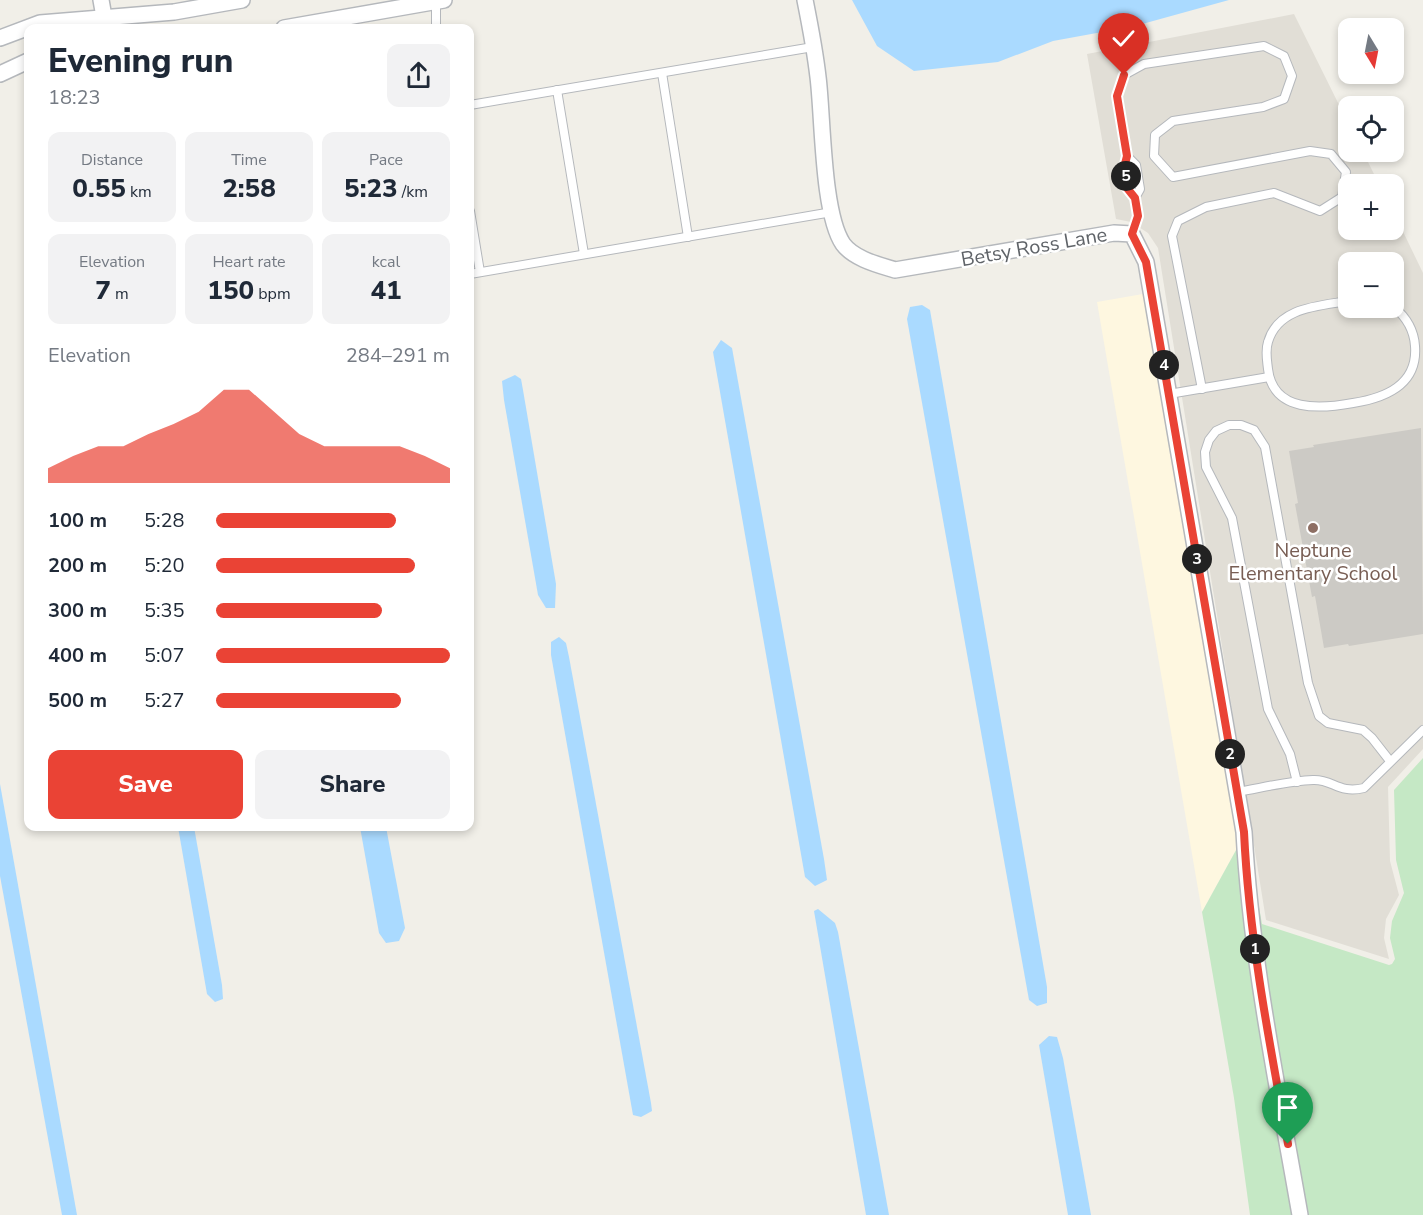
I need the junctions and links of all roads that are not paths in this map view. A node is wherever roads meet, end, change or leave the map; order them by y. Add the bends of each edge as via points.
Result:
1 (101, 0) edge
2 (242, 0) edge
3 (439, 0) edge
4 (805, 0) edge
5 (105, 22) edge
6 (37, 24) edge
7 (306, 24) edge
8 (436, 24) edge
9 (24, 29) edge
10 (0, 38) edge
11 (813, 47) junction
12 (24, 63) edge
13 (662, 73) junction
14 (0, 74) edge
15 (557, 90) junction
16 (474, 104) edge
17 (1127, 156) junction
18 (1135, 198) junction
19 (832, 212) junction
20 (1132, 234) junction
21 (474, 236) edge
22 (688, 237) junction
23 (584, 255) junction
24 (480, 272) junction
25 (474, 273) edge
26 (1338, 303) edge
27 (1404, 316) edge
28 (1269, 377) junction
29 (1202, 389) junction
30 (1169, 394) junction
31 (1423, 730) edge
32 (1390, 761) junction
33 (1297, 782) junction
34 (1237, 792) junction
35 (1300, 1215) edge

1 - 5 street
2 - 5 street
3 - 7 street
3 - 8 lane
4 - 11 street, Betsy Ross Lane
5 - 6 street
9 - 10 street
11 - 13 lane
11 - 19 street, Betsy Ross Lane
12 - 14 street
13 - 15 lane
13 - 22 lane
15 - 16 lane
15 - 23 lane
17 - 18 lane via 1127,188
17 - 18 lane via 1136,165 1140,189
17 - 29 lane via 1117,96 1124,75 1144,64 1264,46 1284,56 1292,76 1284,99 1263,107 1173,121 1155,135 1154,156 1173,177 1310,151 1331,154 1346,172 1342,197 1320,211 1274,193 1206,207 1178,221 1172,236
18 - 20 lane via 1138,216
19 - 20 street, Betsy Ross Lane via 844,245 866,261 896,270 1114,233
19 - 22 lane
20 - 30 street, Betsy Ross Lane via 1146,262
21 - 24 lane
22 - 23 lane
23 - 24 lane
24 - 25 lane
26 - 28 lane via 1302,309 1283,320 1268,340
27 - 28 lane via 1416,351 1410,375 1391,393 1327,408 1305,407 1279,393
28 - 29 lane
29 - 30 lane
30 - 34 street, Betsy Ross Lane
31 - 32 lane
32 - 33 lane via 1364,788 1352,791 1315,780
32 - 33 lane via 1363,730 1328,723 1319,716 1308,683 1265,447 1254,430 1229,425 1209,440 1206,467 1232,518 1268,709 1290,754
33 - 34 lane
34 - 35 street, Betsy Ross Lane via 1263,1002

